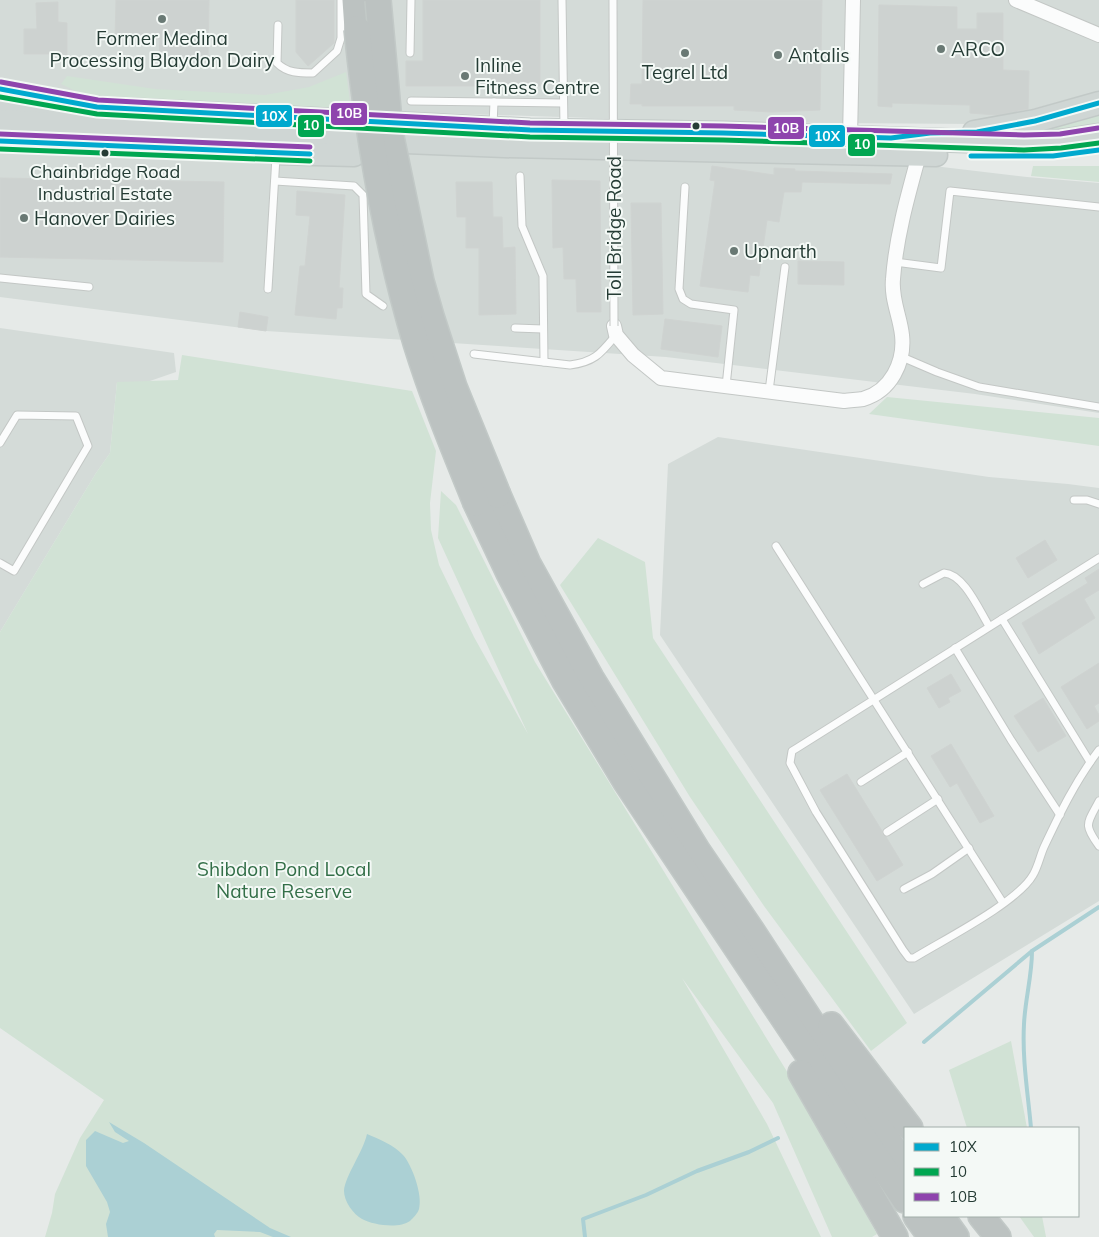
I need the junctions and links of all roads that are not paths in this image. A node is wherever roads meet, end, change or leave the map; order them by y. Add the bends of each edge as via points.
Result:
1 (341, 0) edge
2 (355, 0) edge
3 (378, 0) edge
4 (411, 0) edge
5 (562, 0) edge
6 (613, 0) edge
7 (853, 0) edge
8 (1016, 0) edge
9 (278, 25) dead end
10 (1099, 35) edge
11 (410, 53) dead end
12 (0, 89) edge
13 (411, 101) dead end
14 (494, 102) junction
15 (0, 103) edge
16 (563, 103) junction
17 (1099, 103) edge
18 (97, 107) junction
19 (0, 121) edge
20 (564, 131) junction
21 (1099, 136) edge
22 (499, 137) junction
23 (850, 137) junction
24 (890, 138) junction
25 (0, 141) edge
26 (1099, 150) edge
27 (276, 153) junction
28 (919, 155) junction
29 (520, 176) dead end
30 (275, 181) junction
31 (685, 187) dead end
32 (1099, 207) edge
33 (895, 262) junction
34 (785, 268) dead end
35 (0, 278) edge
36 (90, 287) dead end
37 (268, 288) dead end
38 (383, 306) dead end
39 (515, 328) dead end
40 (544, 329) junction
41 (615, 330) junction
42 (474, 354) dead end
43 (902, 357) junction
44 (544, 362) junction
45 (726, 386) junction
46 (769, 391) junction
47 (1099, 407) edge
48 (0, 443) edge
49 (487, 499) junction
50 (1074, 500) dead end
51 (1099, 504) edge
52 (776, 546) dead end
53 (1099, 558) edge
54 (0, 563) edge
55 (923, 584) dead end
56 (1002, 619) junction
57 (989, 626) junction
58 (955, 648) junction
59 (874, 698) junction
60 (1099, 750) edge
61 (908, 752) junction
62 (1090, 762) junction
63 (861, 782) dead end
64 (938, 799) junction
65 (1099, 801) edge
66 (1060, 815) junction
67 (888, 832) dead end
68 (1099, 846) edge
69 (969, 848) junction
70 (904, 889) dead end
71 (1003, 903) junction
72 (752, 931) junction
73 (761, 985) junction
74 (909, 1127) edge
75 (904, 1164) edge
76 (904, 1199) edge
77 (917, 1217) edge
78 (942, 1217) edge
79 (981, 1217) edge
80 (895, 1237) edge
81 (931, 1237) edge
82 (956, 1237) edge
83 (998, 1237) edge

1 - 9 lane via 342,38 337,51 313,73 290,72 277,63
2 - 49 highway, bridge via 365,109 395,267 442,420
3 - 49 highway, bridge via 390,132 421,281
4 - 11 lane
5 - 16 lane
6 - 41 lane, Toll Bridge Road, bridge
7 - 23 street
8 - 10 street
12 - 18 main road
13 - 14 lane
14 - 16 lane
14 - 22 lane
15 - 18 main road
16 - 20 lane
17 - 24 main road via 1035,121 977,132
18 - 22 main road
19 - 22 main road via 332,139
20 - 22 main road
20 - 23 main road
21 - 24 main road via 1024,143
22 - 27 main road via 348,155
22 - 28 main road
23 - 24 main road
25 - 27 main road
26 - 28 main road via 1033,157
27 - 30 lane
28 - 33 street
29 - 40 lane via 522,226 543,276
30 - 37 lane
30 - 38 lane via 354,186 363,195 366,294
31 - 45 lane via 679,289 682,299 691,304 734,310
32 - 33 lane via 950,190 941,268
33 - 43 street via 894,302 902,336
34 - 46 lane
35 - 36 lane
39 - 40 lane
40 - 44 lane
41 - 44 lane via 600,353 585,363
41 - 45 street via 633,355 661,378
42 - 44 lane
43 - 46 street via 885,387 863,399 844,401
43 - 47 lane via 979,387
45 - 46 street
48 - 54 lane via 17,415 76,416 88,446 14,571
49 - 72 highway via 528,564 581,662 697,850
49 - 73 highway via 509,573 565,681 626,782
50 - 51 lane
52 - 59 lane
53 - 56 lane
55 - 57 lane via 944,573 954,575
56 - 57 lane
56 - 62 lane
57 - 58 lane
58 - 59 lane
58 - 66 lane
59 - 61 lane
59 - 71 lane via 792,751 790,763 816,812 909,958 914,958
60 - 62 lane
61 - 63 lane
61 - 64 lane
62 - 66 lane
64 - 67 lane
64 - 69 lane
65 - 68 lane via 1088,822 1088,829
66 - 71 lane via 1032,876
69 - 70 lane
69 - 71 lane
72 - 74 highway via 792,974
72 - 75 highway
73 - 76 highway
73 - 80 highway via 774,1026
77 - 81 highway
78 - 82 highway
79 - 83 highway

